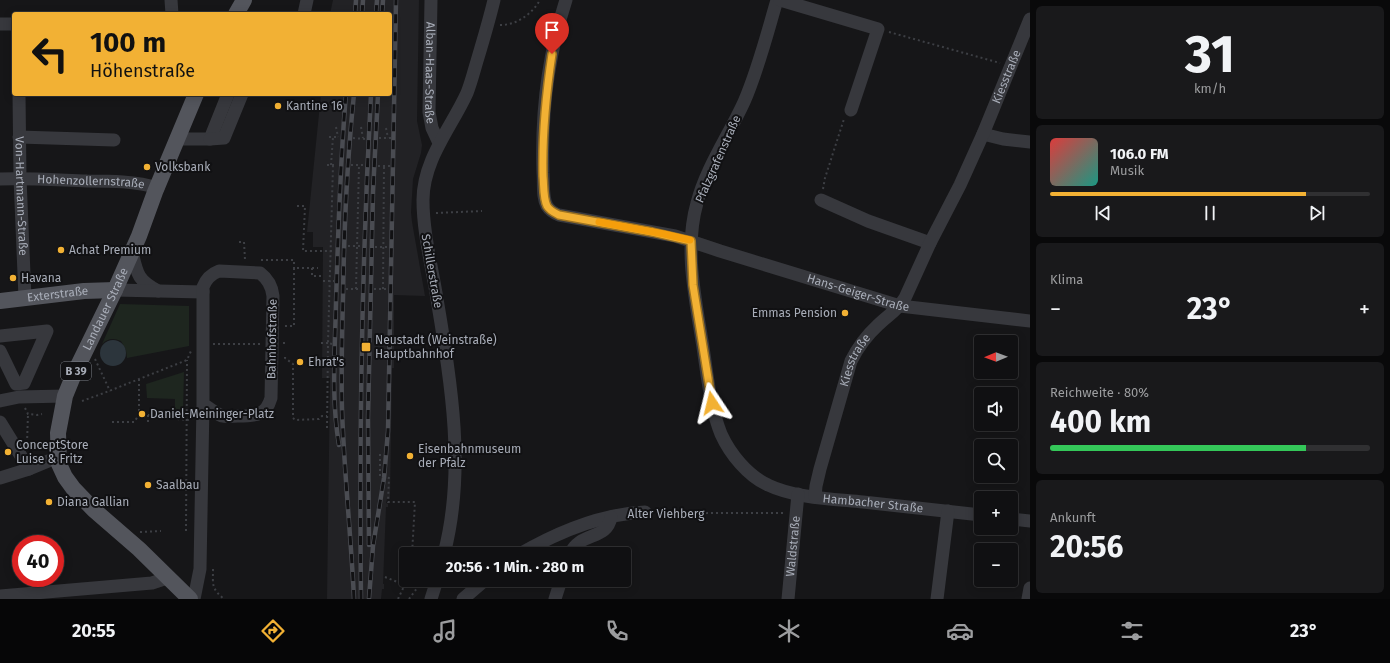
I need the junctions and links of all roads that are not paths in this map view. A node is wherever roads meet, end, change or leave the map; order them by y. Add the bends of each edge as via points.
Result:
1 (171, 0) edge
2 (244, 0) edge
3 (307, 0) edge
4 (431, 0) edge
5 (494, 0) edge
6 (566, 0) edge
7 (779, 0) edge
8 (172, 12) edge
9 (237, 12) edge
10 (304, 12) edge
11 (1030, 18) edge
12 (0, 24) edge
13 (12, 24) edge
14 (19, 96) edge
15 (195, 96) edge
16 (227, 96) edge
17 (241, 96) edge
18 (852, 110) road end
19 (983, 134) junction
20 (19, 137) junction
21 (210, 138) junction
22 (178, 139) junction
23 (114, 140) dead end
24 (1030, 142) edge
25 (439, 143) junction
26 (20, 178) junction
27 (0, 179) edge
28 (158, 188) junction
29 (821, 200) road end
30 (691, 241) junction
31 (930, 243) junction
32 (132, 252) junction
33 (115, 290) junction
34 (158, 291) junction
35 (203, 292) junction
36 (25, 298) junction
37 (0, 300) edge
38 (900, 306) junction
39 (1030, 321) edge
40 (0, 336) edge
41 (0, 351) edge
42 (65, 396) junction
43 (0, 401) edge
44 (203, 404) junction
45 (0, 422) edge
46 (58, 457) junction
47 (27, 467) junction
48 (0, 478) edge
49 (798, 494) junction
50 (814, 497) junction
51 (948, 511) junction
52 (645, 512) road end
53 (974, 514) edge
54 (611, 517) junction
55 (1018, 520) edge
56 (1030, 521) edge
57 (445, 547) edge
58 (533, 547) edge
59 (574, 547) edge
60 (199, 574) junction
61 (167, 578) junction
62 (435, 587) edge
63 (477, 587) edge
64 (559, 587) edge
65 (1030, 588) edge
66 (82, 594) edge
67 (0, 596) edge
68 (190, 599) edge
69 (194, 599) edge
70 (205, 599) edge
71 (431, 599) edge
72 (463, 599) edge
73 (555, 599) edge
74 (788, 599) edge
75 (937, 599) edge
76 (1028, 599) edge

1 - 8 street
2 - 9 main road
3 - 10 street
4 - 25 street, Alban-Haas-Straße via 429,112 432,128
5 - 25 street, Schillerstraße via 468,91
6 - 30 street, Hans-Geiger-Straße via 555,39 546,104 543,159 544,193 548,208 559,215
7 - 18 street, Pfalzgrafenstraße via 878,29
7 - 30 street, Pfalzgrafenstraße via 747,95 700,192
11 - 19 street, Kiesstraße
12 - 13 street
14 - 20 street, Von-Hartmann-Straße
15 - 22 main road, Landauer Straße / B 39
16 - 21 street
17 - 21 street via 224,138
19 - 24 street
19 - 31 street, Kiesstraße
20 - 23 street
20 - 26 street, Von-Hartmann-Straße
21 - 22 street
22 - 28 main road, Landauer Straße / B 39
25 - 57 street, Schillerstraße via 428,167 423,200 425,230 453,400 453,500
26 - 27 street, Hohenzollernstraße
26 - 28 street, Hohenzollernstraße via 146,184
26 - 36 street, Von-Hartmann-Straße
28 - 32 main road, Landauer Straße / B 39
29 - 31 street via 868,221
30 - 38 street, Hans-Geiger-Straße
30 - 49 street, Pfalzgrafenstraße via 693,285 708,377 722,435 740,462 761,482
31 - 38 street, Kiesstraße
32 - 33 main road, Landauer Straße / B 39
32 - 34 street via 140,279
33 - 34 street
33 - 36 main road, Exterstraße
33 - 42 main road, Landauer Straße / B 39
34 - 35 street
35 - 44 street, Bahnhofstraße
35 - 44 street, Bahnhofstraße via 207,278 215,272 260,273 271,286 278,343 270,403 264,411 254,416 224,416
36 - 37 main road, Exterstraße
38 - 39 street, Hans-Geiger-Straße
38 - 50 street, Kiesstraße via 869,334 851,361
40 - 41 street via 47,331 24,383 16,384
42 - 43 street via 19,397
42 - 46 main road, Landauer Straße / B 39 via 58,433
44 - 60 street, Bahnhofstraße
45 - 47 street
46 - 47 street
46 - 61 main road, Landauer Straße / B 39 via 61,469 73,488
47 - 48 street
49 - 50 street, Hambacher Straße
49 - 74 street, Waldstraße
50 - 51 street, Hambacher Straße
51 - 53 street, Hambacher Straße
51 - 75 street
52 - 54 street, Alter Viehberg
54 - 58 street, Alter Viehberg via 556,535
54 - 59 street via 604,531 584,539
55 - 56 street
60 - 69 street, Bahnhofstraße
60 - 70 street
61 - 66 street via 152,583
61 - 68 main road, Landauer Straße / B 39
62 - 71 street
63 - 72 street
64 - 73 street
65 - 76 street
66 - 67 street

